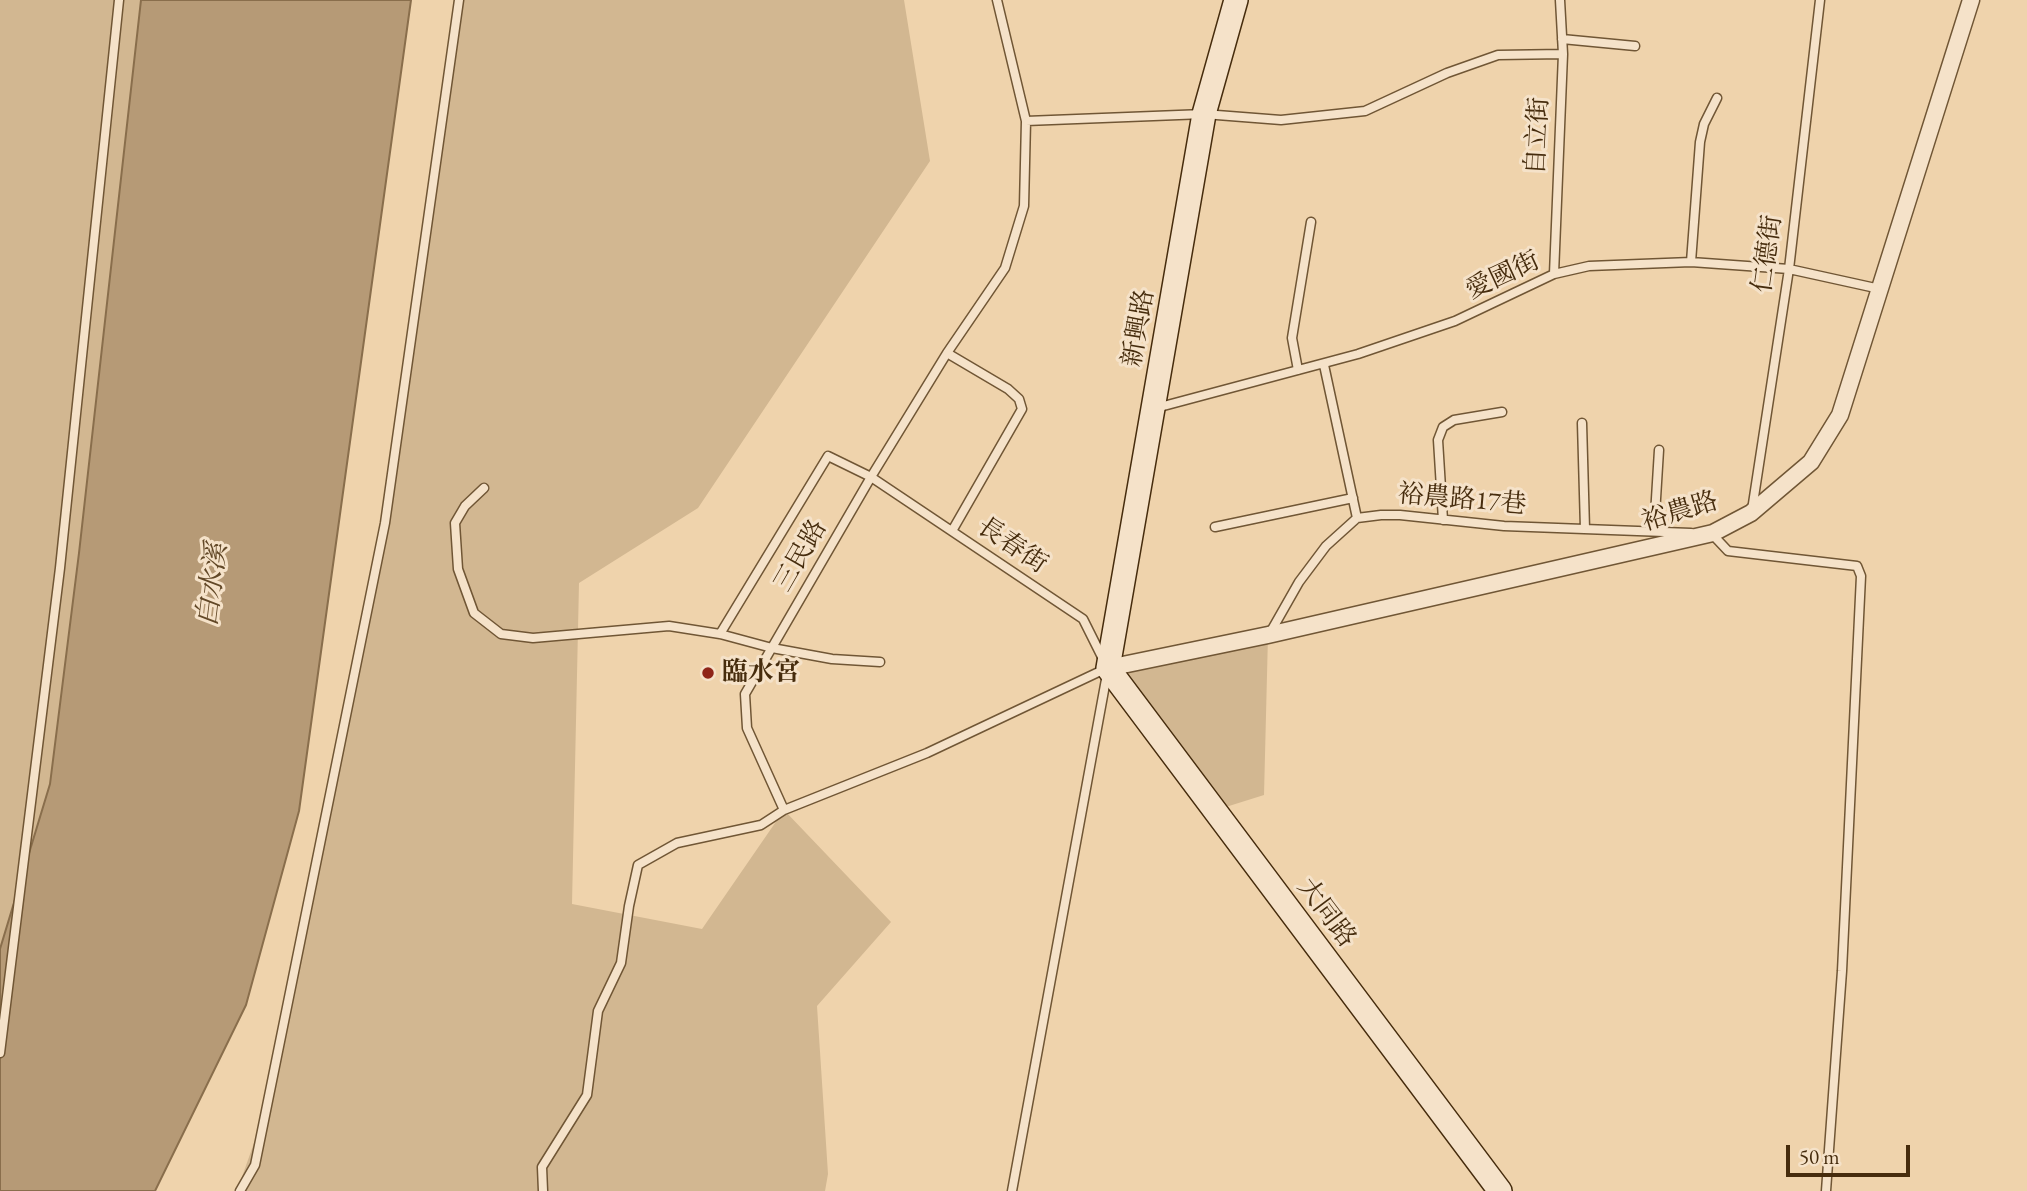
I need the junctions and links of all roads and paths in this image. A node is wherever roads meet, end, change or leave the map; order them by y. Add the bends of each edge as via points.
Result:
1 (119, 0) edge
2 (459, 0) edge
3 (997, 0) edge
4 (1236, 0) edge
5 (1560, 0) edge
6 (1821, 0) edge
7 (1970, 0) edge
8 (1562, 39) junction
9 (1635, 46) dead end
10 (1563, 54) junction
11 (1717, 98) dead end
12 (1204, 114) junction
13 (1026, 121) junction
14 (1311, 222) dead end
15 (1691, 262) junction
16 (1789, 269) junction
17 (1553, 274) junction
18 (1880, 290) junction
19 (947, 353) junction
20 (1324, 365) junction
21 (1298, 370) junction
22 (1153, 409) junction
23 (1502, 412) dead end
24 (1582, 423) dead end
25 (1658, 450) dead end
26 (871, 477) junction
27 (484, 488) dead end
28 (1353, 498) junction
29 (1751, 513) junction
30 (1357, 518) junction
31 (1443, 520) junction
32 (1215, 527) dead end
33 (1586, 529) junction
34 (952, 531) junction
35 (1654, 531) junction
36 (1713, 533) junction
37 (720, 634) junction
38 (1268, 635) junction
39 (772, 648) junction
40 (880, 662) dead end
41 (1108, 668) junction
42 (784, 810) junction
43 (0, 1053) edge
44 (240, 1191) edge
45 (542, 1191) edge
46 (1012, 1191) edge
47 (1500, 1191) edge
48 (1826, 1191) edge

1 - 43 lane via 60,568
2 - 44 lane via 385,523 255,1165
3 - 13 lane, 三民路
4 - 12 street, 新興路
5 - 8 lane, 自立街
6 - 16 lane, 仁德街
7 - 18 street, 裕農路
8 - 9 lane
8 - 10 lane, 自立街
10 - 12 lane via 1498,55 1365,111 1281,120
10 - 17 lane, 自立街
11 - 15 lane via 1700,142
12 - 13 lane
12 - 22 street, 新興路
13 - 19 lane, 三民路 via 1024,206 1005,268
14 - 21 lane via 1292,338
15 - 16 lane, 愛國街
15 - 17 lane, 愛國街 via 1589,266
16 - 18 lane, 愛國街
16 - 29 lane, 仁德街
17 - 20 lane, 愛國街 via 1455,321
18 - 29 street, 裕農路 via 1840,415 1811,462
19 - 26 lane, 三民路
19 - 34 lane via 1008,390 1019,399 1022,409
20 - 21 lane, 愛國街
20 - 28 lane
21 - 22 lane, 愛國街
22 - 41 street, 新興路
23 - 31 lane via 1454,420 1443,427 1438,440
24 - 33 lane
25 - 35 lane
26 - 34 lane, 長春街
26 - 37 lane, 長春街 via 828,456
26 - 39 lane, 三民路
27 - 37 lane via 455,523 458,569 474,613 501,634 533,638 669,626
28 - 30 lane
28 - 32 lane
29 - 36 street, 裕農路
30 - 31 lane, 裕農路17巷 via 1381,515
30 - 38 lane via 1326,546
31 - 33 lane, 裕農路17巷
33 - 35 lane, 裕農路17巷
34 - 41 lane, 長春街 via 1083,619
35 - 36 lane, 裕農路17巷
36 - 38 street, 裕農路
36 - 48 lane via 1728,551 1857,566 1861,576
37 - 39 lane
38 - 41 street, 裕農路
39 - 40 lane
39 - 42 lane, 三民路 via 745,694 747,728
41 - 42 lane via 927,753
41 - 46 lane
41 - 47 street, 大同路
42 - 45 lane via 761,825 677,843 638,865 621,963 598,1011 587,1095 542,1167

